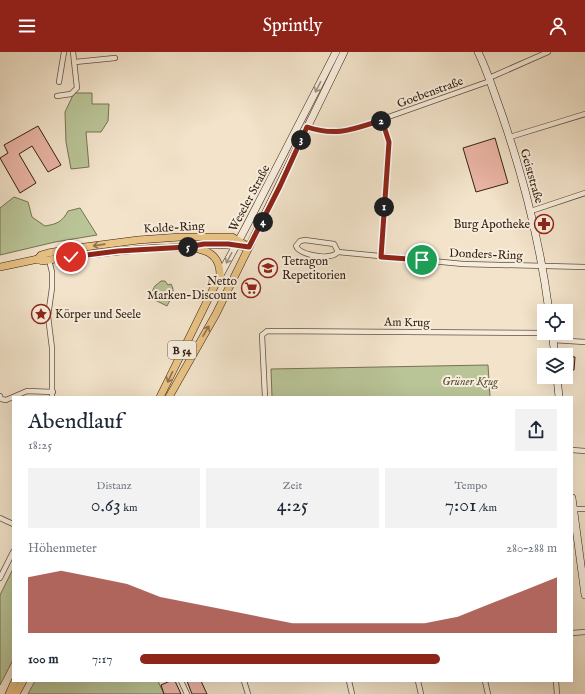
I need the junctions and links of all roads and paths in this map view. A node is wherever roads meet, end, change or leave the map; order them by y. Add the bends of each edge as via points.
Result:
1 (64, 52) edge
2 (73, 52) edge
3 (336, 52) edge
4 (344, 52) edge
5 (478, 52) edge
6 (548, 52) edge
7 (115, 58) dead end
8 (75, 62) junction
9 (489, 80) junction
10 (59, 82) dead end
11 (57, 96) dead end
12 (585, 114) edge
13 (382, 120) junction
14 (307, 127) junction
15 (510, 137) junction
16 (585, 193) edge
17 (531, 211) junction
18 (237, 243) junction
19 (187, 247) junction
20 (249, 247) junction
21 (338, 252) junction
22 (381, 257) junction
23 (38, 259) junction
24 (49, 260) junction
25 (542, 265) junction
26 (0, 267) edge
27 (585, 267) edge
28 (220, 275) junction
29 (548, 304) edge
30 (537, 335) edge
31 (573, 339) edge
32 (585, 342) edge
33 (558, 384) edge
34 (52, 395) edge
35 (0, 396) edge
36 (15, 396) edge
37 (160, 396) edge
38 (170, 396) edge
39 (265, 396) edge
40 (559, 396) edge
41 (12, 397) edge
42 (573, 450) edge
43 (585, 451) edge
44 (573, 504) edge
45 (574, 509) junction
46 (585, 509) edge
47 (0, 518) edge
48 (12, 524) edge
49 (575, 540) edge
50 (12, 554) edge
51 (0, 578) edge
52 (585, 595) edge
53 (585, 632) edge
54 (573, 633) edge
55 (14, 682) edge
56 (22, 682) edge
57 (181, 682) edge
58 (244, 682) edge
59 (349, 682) edge
60 (418, 682) edge
61 (485, 682) edge
62 (556, 682) edge
63 (8, 694) edge
64 (16, 694) edge
65 (187, 694) edge
66 (248, 694) edge
67 (352, 694) edge
68 (421, 694) edge
69 (488, 694) edge
70 (558, 694) edge

1 - 10 street
2 - 8 street
3 -> 18 main road, Weseler Straße
4 - 14 main road, Weseler Straße
5 - 9 main road, Geiststraße
6 - 9 street, Goebenstraße
7 - 8 street
8 - 11 street via 77,88 71,94
9 - 13 street, Goebenstraße
9 - 15 main road, Geiststraße
12 - 15 street
13 - 14 street, Goebenstraße via 338,132
13 - 22 street via 389,142
14 - 20 main road, Weseler Straße
15 - 17 main road, Geiststraße
16 - 17 street
17 - 25 main road, Geiststraße
18 - 19 main road, Kolde-Ring
18 - 20 main road, Kolde-Ring
18 -> 23 main road, Kolde-Ring via 232,237 221,236 138,240 48,253
18 -> 28 main road, Weseler Straße / B 54
19 - 24 main road, Kolde-Ring via 118,251
19 - 28 main road, Kolde-Ring via 204,250 212,255 218,262
38 -> 20 main road, Weseler Straße / B 54 via 216,314
21 - 21 street, Donders-Ring via 334,244 329,242 305,240 296,246 302,253 329,256
21 - 22 street, Donders-Ring
22 - 25 street, Donders-Ring via 463,264
23 - 24 main road, Kolde-Ring
23 - 26 main road, Kolde-Ring
24 - 34 street via 52,272 48,316 52,348
25 - 27 street, Donders-Ring
25 - 29 main road, Geiststraße
28 -> 37 main road, Weseler Straße / B 54
30 - 39 street, Am Krug via 266,331 262,335
31 - 32 street, Am Krug
33 - 40 main road
34 - 36 street via 27,391
35 - 41 street via 6,400
42 - 43 street
44 - 45 main road
45 - 46 street
45 - 49 main road
47 - 48 street
49 - 52 main road
50 - 51 street
53 - 54 street
55 - 63 main road
56 - 64 main road
57 - 65 street
58 - 66 street
59 - 67 street
60 - 68 street
61 - 69 street
62 - 70 street

